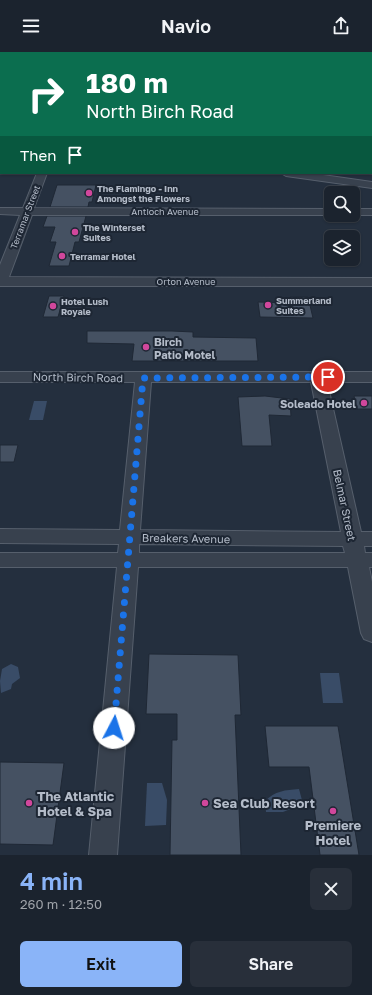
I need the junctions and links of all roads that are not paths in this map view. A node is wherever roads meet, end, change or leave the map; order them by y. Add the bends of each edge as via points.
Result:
1 (42, 174) edge
2 (293, 174) edge
3 (372, 185) edge
4 (0, 211) edge
5 (28, 211) junction
6 (324, 212) edge
7 (360, 212) edge
8 (372, 212) edge
9 (0, 281) edge
10 (372, 282) edge
11 (0, 377) edge
12 (318, 377) junction
13 (372, 377) edge
14 (143, 378) junction
15 (0, 536) edge
16 (129, 537) junction
17 (352, 539) junction
18 (372, 539) edge
19 (0, 560) edge
20 (127, 560) junction
21 (364, 560) edge
22 (372, 633) edge
23 (103, 855) edge

1 - 5 street, Terramar Street
2 - 3 street
4 - 5 street, Antioch Avenue
5 - 6 street, Antioch Avenue
5 - 9 street, Terramar Street
7 - 8 street
9 - 10 street, Orton Avenue
11 - 14 street, North Birch Road
12 - 13 street, North Birch Road
12 - 14 street, North Birch Road
12 - 17 street, Belmar Street
14 - 16 street
15 - 16 street, Breakers Avenue
16 - 17 street, Breakers Avenue
16 - 20 street
17 - 18 street, Breakers Avenue
17 - 21 street, Belmar Street
19 - 20 street, Breakers Avenue
20 - 21 street, Breakers Avenue
20 - 23 street
21 - 22 street, Belmar Street

